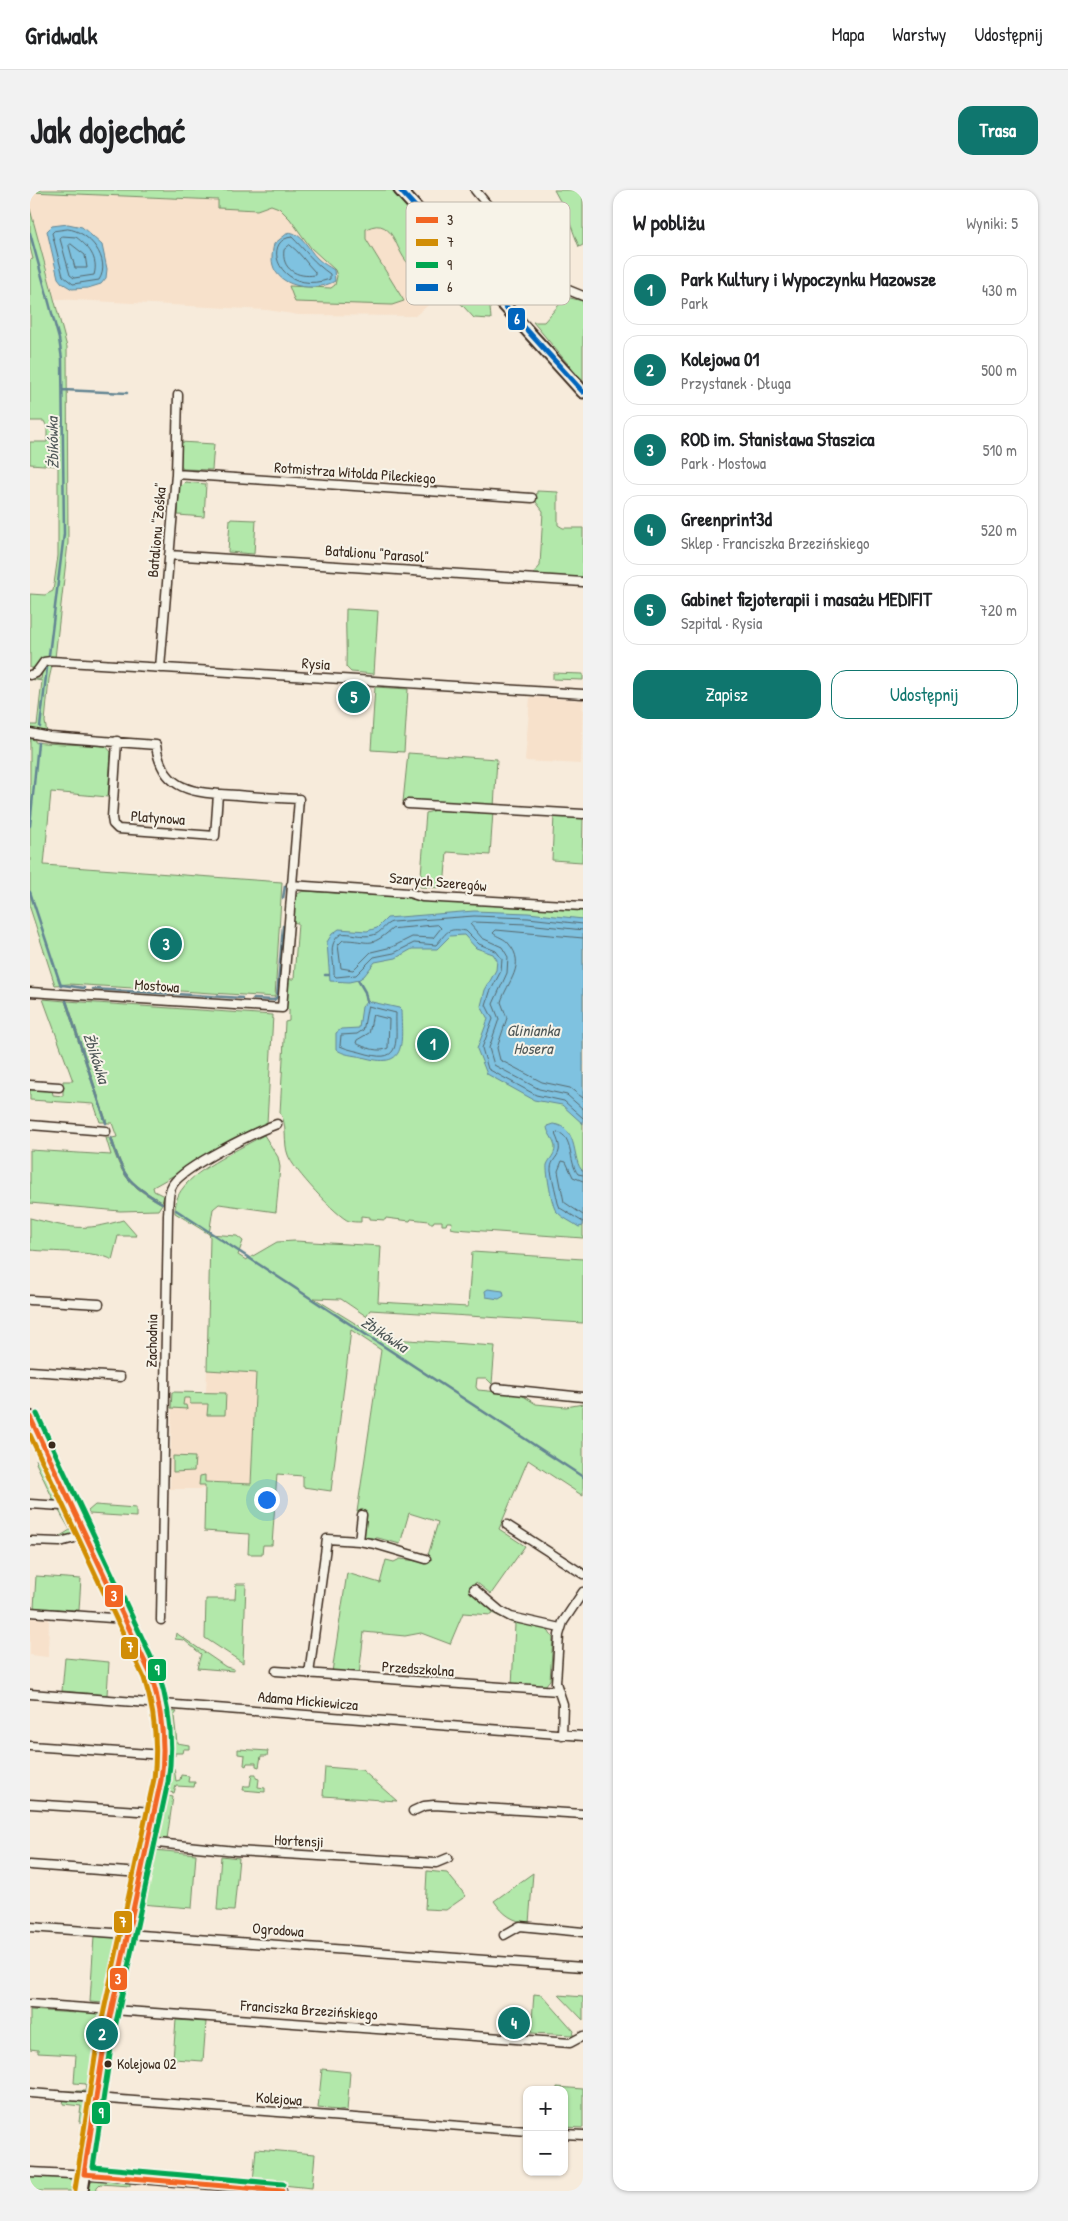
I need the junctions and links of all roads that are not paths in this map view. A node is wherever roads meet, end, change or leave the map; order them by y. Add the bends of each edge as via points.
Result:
1 (400, 190) edge
2 (475, 190) edge
3 (411, 202) edge
4 (483, 202) edge
5 (570, 290) edge
6 (583, 296) edge
7 (504, 305) edge
8 (583, 392) edge
9 (178, 395) dead end
10 (176, 474) junction
11 (532, 498) dead end
12 (170, 555) junction
13 (583, 582) edge
14 (160, 668) junction
15 (30, 675) edge
16 (583, 694) edge
17 (30, 733) edge
18 (117, 741) junction
19 (218, 794) junction
20 (408, 804) dead end
21 (583, 814) edge
22 (291, 885) junction
23 (583, 906) edge
24 (30, 992) edge
25 (30, 1086) edge
26 (59, 1087) dead end
27 (277, 1124) dead end
28 (30, 1125) edge
29 (106, 1130) dead end
30 (30, 1300) edge
31 (99, 1304) dead end
32 (30, 1371) edge
33 (120, 1377) dead end
34 (496, 1388) dead end
35 (583, 1396) edge
36 (31, 1420) edge
37 (70, 1502) junction
38 (30, 1504) edge
39 (362, 1515) dead end
40 (507, 1525) dead end
41 (86, 1535) junction
42 (30, 1541) edge
43 (355, 1541) junction
44 (426, 1559) dead end
45 (583, 1574) edge
46 (474, 1589) dead end
47 (583, 1592) edge
48 (30, 1612) edge
49 (125, 1619) junction
50 (161, 1620) dead end
51 (560, 1628) junction
52 (276, 1671) dead end
53 (309, 1674) junction
54 (558, 1691) junction
55 (30, 1694) edge
56 (160, 1703) junction
57 (562, 1735) junction
58 (583, 1736) edge
59 (30, 1746) edge
60 (164, 1755) junction
61 (30, 1804) edge
62 (414, 1811) dead end
63 (154, 1812) junction
64 (583, 1814) edge
65 (147, 1842) junction
66 (448, 1858) dead end
67 (30, 1865) edge
68 (141, 1873) junction
69 (30, 1927) edge
70 (583, 1932) edge
71 (128, 1934) junction
72 (504, 1934) dead end
73 (583, 1967) edge
74 (30, 2004) edge
75 (111, 2010) junction
76 (583, 2036) edge
77 (30, 2093) edge
78 (96, 2099) junction
79 (523, 2131) edge
80 (568, 2134) edge
81 (583, 2135) edge
82 (30, 2172) edge
83 (84, 2174) junction
84 (82, 2191) edge
85 (282, 2191) edge

1 - 3 street
2 - 4 street
5 - 6 street
7 - 8 street
9 - 10 street, Batalionu "Zośka"
10 - 11 street, Rotmistrza Witolda Pileckiego
10 - 12 street, Batalionu "Zośka"
12 - 13 street, Batalionu "Parasol"
12 - 14 street, Batalionu "Zośka"
14 - 15 street, Rysia via 47,661
14 - 16 street, Rysia
17 - 18 street via 57,738
18 - 19 street via 156,745 161,766 176,784 193,792
18 - 19 street, Platynowa via 112,818 118,829 214,836
19 - 22 street via 299,800
20 - 21 street
22 - 23 street, Szarych Szeregów via 409,893 422,897
22 - 24 street, Mostowa via 282,1008
25 - 26 street
27 - 50 street, Zachodnia via 191,1169 172,1186 168,1215
28 - 29 street
30 - 31 street
32 - 33 street
34 - 35 street
36 - 37 street
37 - 38 street via 62,1506
37 - 41 street
39 - 43 street
40 - 45 street
41 - 42 street via 60,1542
41 - 49 street
43 - 44 street
43 - 53 street via 326,1539
46 - 51 street via 512,1617
47 - 51 street
48 - 49 street
49 - 56 street
51 - 54 street
52 - 53 street, Przedszkolna
53 - 54 street, Przedszkolna
54 - 57 street via 563,1704
55 - 56 street, Adama Mickiewicza
56 - 57 street, Adama Mickiewicza
56 - 60 street
57 - 58 street, Adama Mickiewicza
59 - 60 street
60 - 63 street
61 - 63 street
62 - 64 street via 434,1804
63 - 65 street
65 - 66 street, Hortensji via 236,1851 436,1863
65 - 68 street
67 - 68 street
68 - 71 street
69 - 71 street, Ogrodowa
70 - 72 street via 520,1926
71 - 73 street, Ogrodowa
71 - 75 street
74 - 75 street, Franciszka Brzezińskiego
75 - 76 street, Franciszka Brzezińskiego via 570,2043
75 - 78 street
77 - 78 street, Kolejowa
78 - 79 street, Kolejowa
78 - 83 street
80 - 81 street
82 - 83 street
83 - 84 street
83 - 85 street

